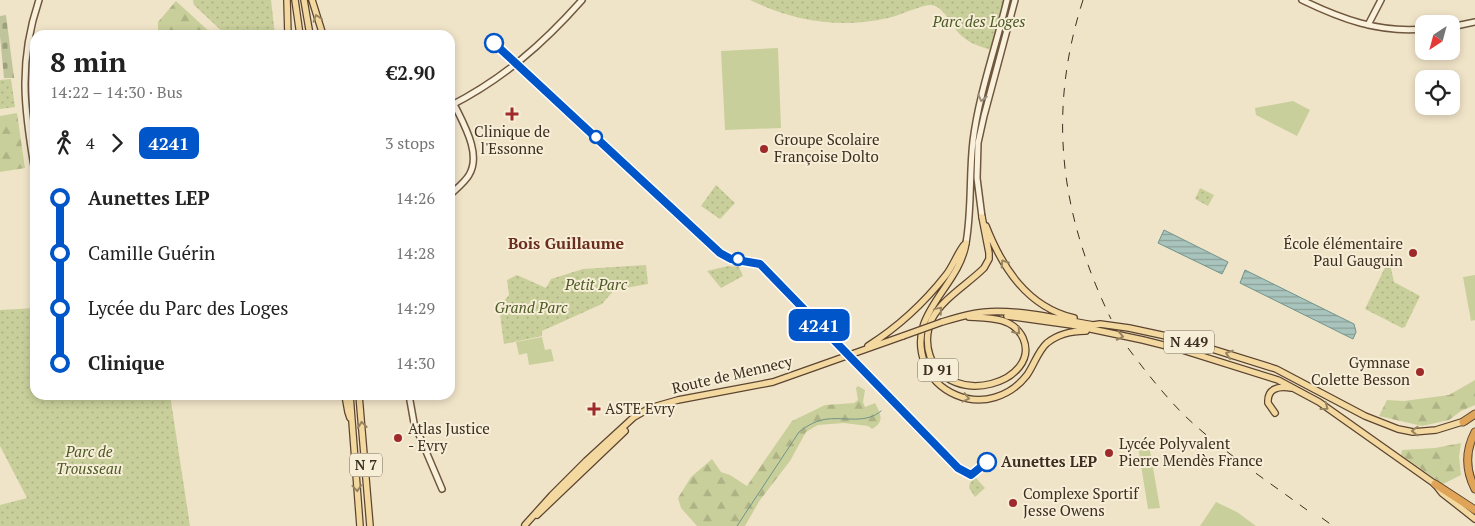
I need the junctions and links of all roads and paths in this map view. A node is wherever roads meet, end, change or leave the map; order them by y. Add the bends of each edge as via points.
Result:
1 (39, 0) edge
2 (287, 0) edge
3 (295, 0) edge
4 (304, 0) edge
5 (312, 0) edge
6 (582, 0) edge
7 (1007, 0) edge
8 (1015, 0) edge
9 (1302, 0) edge
10 (1381, 0) edge
11 (1475, 22) edge
12 (1460, 24) edge
13 (1368, 25) junction
14 (1415, 29) edge
15 (32, 30) edge
16 (288, 30) edge
17 (299, 30) edge
18 (309, 30) edge
19 (321, 30) edge
20 (30, 36) edge
21 (455, 103) edge
22 (455, 111) edge
23 (30, 141) edge
24 (455, 190) edge
25 (982, 217) junction
26 (966, 243) junction
27 (970, 316) junction
28 (1100, 324) junction
29 (1096, 331) junction
30 (861, 351) junction
31 (1298, 389) junction
32 (346, 400) edge
33 (350, 400) edge
34 (360, 400) edge
35 (410, 400) edge
36 (1275, 414) dead end
37 (1475, 415) edge
38 (352, 422) junction
39 (1463, 422) joint
40 (1475, 432) edge
41 (1435, 484) junction
42 (442, 489) dead end
43 (1475, 489) edge
44 (1475, 510) edge
45 (1475, 518) edge
46 (360, 526) edge
47 (370, 526) edge
48 (525, 526) edge

1 - 15 main road
2 - 16 main road
3 - 17 main road
4 - 18 main road
19 -> 5 main road
6 - 21 main road via 540,45 517,64
7 -> 26 main road, D 91 via 974,133
8 - 25 main road, D 91 via 978,143 977,178
9 - 13 main road via 1326,12
10 - 13 main road
11 - 12 main road
13 - 14 main road
20 - 23 main road via 24,84
22 - 24 main road via 474,158 468,177
27 -> 25 main road, D 91 via 1008,322 1024,341 1023,359 1013,373 1000,381 976,387 958,384 940,372 928,352 927,336 940,307 987,263 989,253
28 -> 25 main road, N 449 via 1059,314 1022,289 1000,259
26 -> 29 main road, N 449 via 961,259 930,308 921,334 923,358 931,376 940,386 969,399 1000,396 1018,385 1046,344 1054,338 1075,331
26 - 30 main road, D 91 via 947,274 921,303 894,328
27 - 28 main road via 999,312
27 - 29 main road via 1028,318
27 - 30 main road, D 91, bridge via 942,322
39 -> 28 main road, N 449 via 1428,431 1398,429 1372,420 1276,369 1180,339
29 -> 31 main road, N 449 via 1179,349
30 - 48 main road, Route de Mennecy / D 91 via 773,382 665,403 632,424
31 - 36 main road via 1280,387 1273,390 1268,400
31 -> 41 main road, N 449
32 - 38 main road
33 - 38 main road, N 7
47 -> 34 main road, N 7
35 - 42 main road via 414,423
37 - 39 highway
38 -> 46 main road, N 7
40 - 43 highway via 1468,463
41 - 44 highway, N 449
41 - 45 main road

